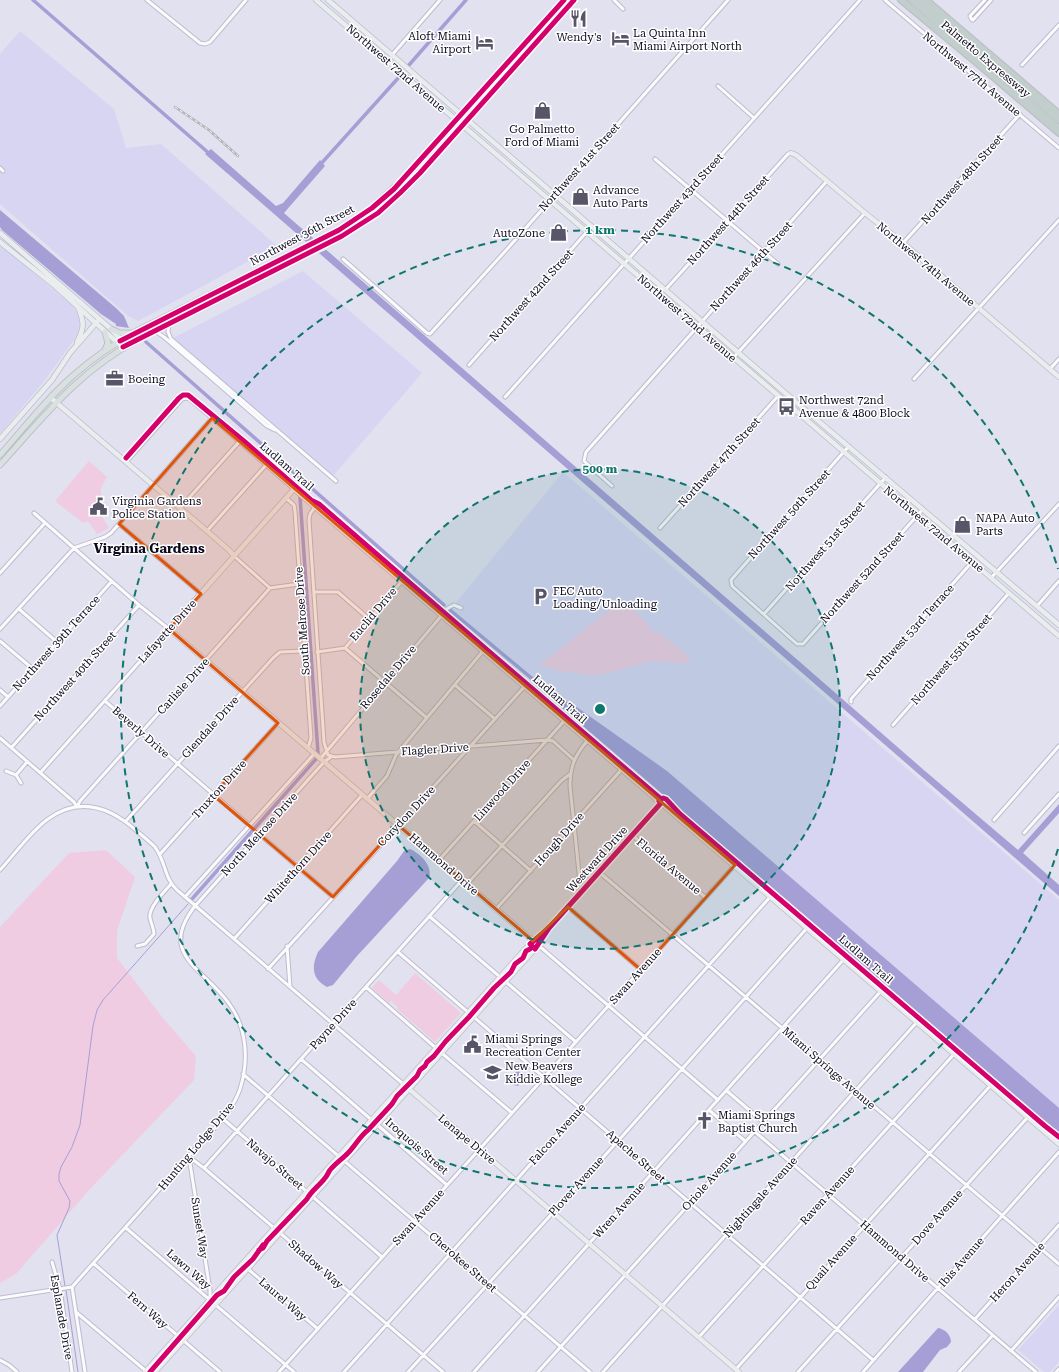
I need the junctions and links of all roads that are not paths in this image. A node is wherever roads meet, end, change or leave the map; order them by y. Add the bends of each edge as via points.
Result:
1 (147, 0) edge
2 (246, 0) edge
3 (316, 0) edge
4 (328, 0) edge
5 (440, 0) edge
6 (564, 0) edge
7 (574, 0) edge
8 (614, 0) edge
9 (728, 0) edge
10 (860, 0) edge
11 (885, 0) edge
12 (901, 0) edge
13 (911, 0) edge
14 (918, 0) edge
15 (926, 0) edge
16 (985, 0) edge
17 (991, 0) edge
18 (334, 5) junction
19 (556, 9) junction
20 (623, 9) dead end
21 (329, 11) junction
22 (561, 14) junction
23 (1059, 25) edge
24 (392, 55) junction
25 (1022, 66) dead end
26 (718, 86) dead end
27 (461, 114) junction
28 (1020, 114) junction
29 (1059, 114) edge
30 (754, 118) junction
31 (456, 120) junction
32 (468, 120) junction
33 (1059, 120) edge
34 (462, 126) junction
35 (1059, 128) edge
36 (1059, 133) edge
37 (1059, 148) edge
38 (791, 153) joint
39 (655, 159) dead end
40 (827, 182) junction
41 (690, 189) junction
42 (555, 194) junction
43 (550, 200) junction
44 (865, 213) junction
45 (1059, 220) edge
46 (728, 221) junction
47 (592, 226) junction
48 (587, 232) junction
49 (0, 233) edge
50 (0, 242) edge
51 (903, 243) junction
52 (764, 252) junction
53 (629, 257) junction
54 (342, 259) dead end
55 (624, 263) junction
56 (778, 264) dead end
57 (666, 289) junction
58 (666, 299) junction
59 (77, 305) junction
60 (979, 308) junction
61 (99, 319) junction
62 (703, 321) junction
63 (96, 324) junction
64 (169, 324) junction
65 (697, 326) junction
66 (111, 329) junction
67 (155, 331) junction
68 (105, 332) junction
69 (135, 332) junction
70 (119, 342) junction
71 (75, 347) junction
72 (124, 347) junction
73 (105, 350) junction
74 (739, 352) junction
75 (733, 358) junction
76 (1059, 359) edge
77 (469, 364) dead end
78 (1050, 369) junction
79 (1059, 377) edge
80 (914, 379) dead end
81 (778, 396) junction
82 (505, 397) dead end
83 (51, 398) junction
84 (56, 403) junction
85 (803, 408) junction
86 (794, 410) junction
87 (212, 418) junction
88 (276, 431) junction
89 (0, 439) edge
90 (239, 442) junction
91 (849, 446) junction
92 (844, 452) junction
93 (0, 455) edge
94 (126, 462) junction
95 (266, 465) junction
96 (0, 466) edge
97 (886, 477) junction
98 (336, 481) dead end
99 (880, 483) junction
100 (153, 485) junction
101 (612, 486) dead end
102 (294, 489) junction
103 (286, 498) junction
104 (1059, 504) edge
105 (315, 507) junction
106 (180, 508) junction
107 (923, 509) junction
108 (34, 513) dead end
109 (918, 515) junction
110 (45, 523) junction
111 (119, 524) junction
112 (660, 528) dead end
113 (207, 531) junction
114 (74, 548) junction
115 (234, 556) junction
116 (972, 562) junction
117 (996, 572) junction
118 (0, 573) edge
119 (991, 578) junction
120 (402, 580) junction
121 (112, 581) junction
122 (1059, 581) edge
123 (300, 584) junction
124 (270, 588) junction
125 (314, 592) junction
126 (1010, 593) junction
127 (201, 594) junction
128 (139, 605) junction
129 (1036, 606) junction
130 (461, 608) dead end
131 (19, 609) junction
132 (764, 614) junction
133 (441, 615) junction
134 (368, 619) junction
135 (1059, 625) edge
136 (0, 629) edge
137 (169, 629) junction
138 (1059, 636) edge
139 (0, 641) edge
140 (57, 642) junction
141 (344, 648) junction
142 (304, 651) junction
143 (484, 651) junction
144 (317, 652) junction
145 (206, 660) junction
146 (33, 669) junction
147 (384, 681) junction
148 (455, 685) junction
149 (525, 686) junction
150 (0, 690) edge
151 (242, 692) junction
152 (8, 697) junction
153 (105, 701) junction
154 (851, 702) dead end
155 (0, 706) edge
156 (427, 718) junction
157 (495, 719) junction
158 (565, 720) junction
159 (278, 723) junction
160 (893, 725) dead end
161 (141, 732) junction
162 (0, 738) edge
163 (547, 740) junction
164 (588, 740) junction
165 (324, 742) junction
166 (2, 743) edge
167 (332, 745) junction
168 (1059, 746) edge
169 (470, 747) junction
170 (11, 748) junction
171 (308, 748) junction
172 (400, 751) junction
173 (326, 752) junction
174 (314, 754) junction
175 (331, 757) junction
176 (322, 760) junction
177 (574, 760) junction
178 (27, 762) junction
179 (177, 764) junction
180 (622, 769) junction
181 (6, 771) dead end
182 (40, 773) junction
183 (570, 774) junction
184 (16, 775) junction
185 (21, 784) dead end
186 (1059, 794) edge
187 (213, 795) junction
188 (362, 795) junction
189 (367, 799) junction
190 (661, 803) junction
191 (77, 806) junction
192 (994, 820) dead end
193 (126, 821) junction
194 (474, 821) junction
195 (574, 822) junction
196 (249, 826) junction
197 (398, 826) junction
198 (1024, 833) dead end
199 (259, 834) junction
200 (632, 835) junction
201 (502, 846) junction
202 (160, 854) junction
203 (439, 860) junction
204 (735, 865) junction
205 (298, 867) junction
206 (0, 870) edge
207 (530, 872) junction
208 (599, 872) junction
209 (462, 880) junction
210 (171, 884) junction
211 (467, 884) junction
212 (582, 892) junction
213 (771, 896) junction
214 (185, 897) junction
215 (333, 897) junction
216 (705, 897) junction
217 (195, 906) junction
218 (568, 907) junction
219 (496, 909) junction
220 (430, 916) junction
221 (549, 928) junction
222 (808, 928) junction
223 (673, 934) junction
224 (234, 939) junction
225 (533, 941) junction
226 (538, 945) junction
227 (138, 946) dead end
228 (287, 946) junction
229 (398, 952) junction
230 (844, 959) junction
231 (710, 965) junction
232 (268, 969) junction
233 (641, 970) junction
234 (500, 977) junction
235 (505, 981) junction
236 (290, 987) junction
237 (366, 987) junction
238 (881, 991) junction
239 (746, 997) junction
240 (609, 1006) junction
241 (468, 1013) junction
242 (473, 1017) junction
243 (918, 1022) junction
244 (333, 1024) junction
245 (783, 1028) junction
246 (645, 1037) junction
247 (576, 1042) junction
248 (436, 1048) junction
249 (441, 1053) junction
250 (954, 1053) junction
251 (301, 1059) junction
252 (819, 1059) junction
253 (681, 1068) junction
254 (243, 1074) junction
255 (545, 1077) junction
256 (403, 1084) junction
257 (991, 1085) junction
258 (409, 1089) junction
259 (727, 1090) junction
260 (856, 1090) junction
261 (268, 1095) junction
262 (718, 1100) junction
263 (580, 1109) junction
264 (709, 1110) junction
265 (512, 1113) junction
266 (1028, 1117) junction
267 (222, 1118) junction
268 (372, 1120) junction
269 (763, 1122) junction
270 (892, 1122) junction
271 (377, 1125) junction
272 (237, 1131) junction
273 (754, 1131) junction
274 (618, 1140) junction
275 (745, 1141) junction
276 (1059, 1144) edge
277 (479, 1149) junction
278 (1059, 1152) edge
279 (929, 1154) junction
280 (339, 1156) junction
281 (188, 1157) junction
282 (345, 1161) junction
283 (792, 1162) junction
284 (204, 1168) junction
285 (654, 1172) junction
286 (516, 1180) junction
287 (446, 1185) junction
288 (966, 1185) junction
289 (307, 1192) junction
290 (828, 1194) junction
291 (312, 1197) junction
292 (690, 1202) junction
293 (553, 1212) junction
294 (1002, 1216) junction
295 (415, 1221) junction
296 (865, 1224) junction
297 (1059, 1225) edge
298 (126, 1228) junction
299 (274, 1228) junction
300 (280, 1233) junction
301 (727, 1233) junction
302 (589, 1243) junction
303 (1039, 1247) junction
304 (452, 1252) junction
305 (382, 1257) junction
306 (901, 1257) junction
307 (52, 1262) dead end
308 (93, 1263) junction
309 (1059, 1264) edge
310 (764, 1266) junction
311 (248, 1269) junction
312 (626, 1275) junction
313 (488, 1284) junction
314 (71, 1287) junction
315 (938, 1288) junction
316 (61, 1289) junction
317 (350, 1293) junction
318 (800, 1297) junction
319 (1059, 1297) edge
320 (0, 1298) edge
321 (210, 1300) junction
322 (215, 1304) junction
323 (662, 1306) junction
324 (76, 1312) junction
325 (525, 1315) junction
326 (975, 1319) junction
327 (386, 1324) junction
328 (837, 1328) junction
329 (318, 1329) junction
330 (177, 1335) junction
331 (993, 1335) junction
332 (699, 1337) junction
333 (183, 1340) junction
334 (561, 1346) junction
335 (1011, 1351) junction
336 (423, 1356) junction
337 (0, 1360) edge
338 (874, 1360) junction
339 (286, 1364) junction
340 (1059, 1369) edge
341 (737, 1370) edge
342 (17, 1372) edge
343 (72, 1372) edge
344 (85, 1372) edge
345 (146, 1372) edge
346 (155, 1372) edge
347 (220, 1372) edge
348 (279, 1372) edge
349 (294, 1372) edge
350 (344, 1372) edge
351 (408, 1372) edge
352 (443, 1372) edge
353 (474, 1372) edge
354 (538, 1372) edge
355 (590, 1372) edge
356 (603, 1372) edge
357 (798, 1372) edge
358 (863, 1372) edge
359 (959, 1372) edge
360 (1036, 1372) edge
361 (1056, 1372) edge

1 - 2 street via 204,44 210,42
3 - 21 street, Northwest 72nd Avenue
4 - 18 street, Northwest 72nd Avenue
5 - 24 street
6 - 19 main road, Northwest 36th Street
7 - 22 main road, Northwest 36th Street
8 - 20 street
9 - 42 street, Northwest 41st Street
10 - 30 street, Northwest 43rd Street
11 - 28 street, Northwest 77th Avenue
12 - 36 highway, Palmetto Expressway
13 - 35 highway
14 - 33 highway
15 - 29 highway, Palmetto Expressway
16 - 17 street via 970,16 972,20
18 - 21 street
18 - 24 street, Northwest 72nd Avenue
19 - 22 main road
19 - 27 main road, Northwest 36th Street
21 - 31 street, Northwest 72nd Avenue
22 - 32 main road, Northwest 36th Street
23 - 25 street
24 - 27 street, Northwest 72nd Avenue
26 - 30 street
27 - 31 main road, Northwest 36th Street
27 - 32 street, Northwest 72nd Avenue
28 - 37 street, Northwest 77th Avenue
28 - 51 street, Northwest 48th Street
30 - 41 street, Northwest 43rd Street
31 - 34 street, Northwest 72nd Avenue
31 - 69 main road, Northwest 36th Street via 405,178 356,219 339,230
32 - 34 main road, Northwest 36th Street
32 - 42 street, Northwest 72nd Avenue
34 - 43 street, Northwest 72nd Avenue
34 - 64 main road, Northwest 36th Street via 390,203 361,224
38 - 40 street, Northwest 74th Avenue
38 - 46 street, Northwest 44th Street
39 - 41 street
40 - 44 street, Northwest 74th Avenue
40 - 52 street, Northwest 46th Street
41 - 46 street
41 - 53 street, Northwest 43rd Street
42 - 43 street, Northwest 41st Street
42 - 47 street, Northwest 72nd Avenue
43 - 48 street, Northwest 72nd Avenue
43 - 54 street, Northwest 41st Street via 430,334 426,334
44 - 51 street, Northwest 74th Avenue
44 - 74 street
45 - 60 street
46 - 52 street
46 - 57 street, Northwest 44th Street
47 - 48 street, Northwest 42nd Street
47 - 53 street, Northwest 72nd Avenue
48 - 55 street, Northwest 72nd Avenue
48 - 77 street, Northwest 42nd Street
49 - 61 street
50 - 59 street
51 - 60 street, Northwest 74th Avenue
52 - 56 street
52 - 62 street, Northwest 46th Street
53 - 55 street, Northwest 43rd Street
53 - 57 street, Northwest 72nd Avenue
55 - 58 street, Northwest 72nd Avenue
55 - 82 street, Northwest 43rd Street
57 - 58 street
57 - 62 street, Northwest 72nd Avenue
58 - 65 street, Northwest 72nd Avenue
59 - 63 street
59 - 71 street via 83,326
60 - 78 street, Northwest 74th Avenue
60 - 80 street
61 - 63 street
61 - 66 street
62 - 65 street, Northwest 46th Street
62 - 74 street, Northwest 72nd Avenue
63 - 68 street
63 - 71 street
64 - 67 main road, Northwest 36th Street
64 - 88 street via 168,332 172,339 270,423
65 - 75 street, Northwest 72nd Avenue
65 - 101 street, Northwest 46th Street via 586,452 584,461
66 - 69 main road via 120,333
66 - 70 street
67 - 72 main road, Northwest 36th Street
67 - 88 street
68 - 70 street
68 - 73 main road via 108,343
69 - 70 main road, Northwest 36th Street
70 - 72 street
70 - 73 main road, Northwest 36th Street
71 - 89 street via 44,390
72 - 84 main road, Northwest 36th Street via 90,371
73 - 83 main road, Northwest 36th Street via 76,373
74 - 75 street
74 - 85 street, Northwest 72nd Avenue
75 - 81 street, Northwest 72nd Avenue
76 - 78 street
78 - 79 street, Northwest 74th Avenue
81 - 86 street, Northwest 72nd Avenue
81 - 112 street, Northwest 47th Street
83 - 84 street
83 - 93 main road, Northwest 36th Street
84 - 94 street
84 - 96 main road, Northwest 36th Street
85 - 86 street
85 - 91 street, Northwest 72nd Avenue
86 - 92 street, Northwest 72nd Avenue
87 - 90 street
87 - 94 street via 189,399 182,399
87 - 100 street
88 - 98 street
90 - 95 street
90 - 106 street
91 - 92 street, Northwest 50th Street
91 - 97 street, Northwest 72nd Avenue
92 - 99 street, Northwest 72nd Avenue
92 - 132 street, Northwest 50th Street via 731,580 732,586
94 - 100 street
95 - 102 street
95 - 113 street
97 - 99 street, Northwest 51st Street
97 - 107 street, Northwest 72nd Avenue
99 - 109 street, Northwest 72nd Avenue
99 - 132 street, Northwest 51st Street
100 - 106 street
100 - 111 street
102 - 103 street, Lafayette Drive
102 - 105 street
103 - 115 street, Lafayette Drive
103 - 123 street, South Melrose Drive via 295,508
104 - 117 street
105 - 120 street
105 - 125 street via 309,520
106 - 113 street
107 - 109 street, Northwest 52nd Street
107 - 117 street, Northwest 72nd Avenue
108 - 110 street
109 - 116 street, Northwest 72nd Avenue
109 - 132 street, Northwest 52nd Street via 803,644 797,644
110 - 114 street
110 - 118 street
111 - 114 street via 108,536
111 - 127 street
113 - 115 street
114 - 121 street
114 - 131 street
115 - 124 street
115 - 127 street, Lafayette Drive
116 - 119 street, Northwest 72nd Avenue
116 - 154 street, Northwest 53rd Terrace
117 - 119 street
117 - 129 street, Northwest 72nd Avenue
119 - 126 street, Northwest 72nd Avenue
120 - 133 street
120 - 134 street, Euclid Drive
121 - 128 street
121 - 140 street, Northwest 39th Terrace
122 - 129 street
123 - 124 street
123 - 142 street, South Melrose Drive
124 - 145 street, Carlisle Drive
125 - 134 street via 338,592
125 - 144 street
126 - 138 street, Northwest 72nd Avenue
126 - 160 street, Northwest 55th Street
127 - 137 street, Lafayette Drive
128 - 137 street
128 - 170 street, Northwest 40th Street
129 - 135 street, Northwest 72nd Avenue
130 - 133 street, Rosedale Drive via 452,605
131 - 136 street
131 - 140 street
133 - 143 street
133 - 147 street, Rosedale Drive
134 - 141 street, Euclid Drive
137 - 145 street, Hammond Drive
137 - 153 street, Lafayette Drive
139 - 146 street
140 - 146 street, Northwest 39th Terrace
141 - 144 street
141 - 147 street
142 - 151 street, Glendale Drive via 280,652
142 - 171 street, South Melrose Drive via 311,738
143 - 148 street
143 - 149 street
144 - 165 street
145 - 151 street, Hammond Drive
145 - 161 street, Carlisle Drive
146 - 152 street, Northwest 39th Terrace
147 - 156 street
147 - 167 street, Rosedale Drive
148 - 156 street
148 - 157 street
149 - 157 street, Corydon Drive
149 - 158 street
150 - 152 street
151 - 159 street, Hammond Drive
151 - 179 street, Glendale Drive
152 - 155 street, Northwest 39th Terrace
153 - 161 street, Beverly Drive
153 - 182 street, Lafayette Drive
156 - 172 street
157 - 169 street, Corydon Drive
158 - 163 street, Linwood Drive
158 - 164 street
159 - 171 street, Hammond Drive
159 - 187 street, Truxton Drive
161 - 179 street, Beverly Drive
161 - 191 street, Carlisle Drive
162 - 166 street
163 - 169 street, Flagler Drive
163 - 177 street via 553,741
163 - 194 street, Linwood Drive
164 - 177 street
164 - 180 street
165 - 167 street
165 - 173 street
166 - 170 street
167 - 173 street, Rosedale Drive
168 - 192 street
169 - 172 street, Flagler Drive
169 - 197 street, Corydon Drive
170 - 178 street
171 - 174 street, Hammond Drive
172 - 175 street, Flagler Drive
172 - 189 street via 387,776
173 - 175 street
173 - 176 street, Rosedale Drive
174 - 176 street, Hammond Drive
174 - 196 street
175 - 176 street
176 - 188 street, Hammond Drive
176 - 199 street, North Melrose Drive
177 - 183 street
178 - 182 street
178 - 184 street
179 - 187 street, Beverly Drive
179 - 193 street, Glendale Drive
180 - 190 street
180 - 195 street, Hough Drive
181 - 184 street
182 - 191 street
183 - 195 street
183 - 201 street via 560,781
184 - 185 street
186 - 198 street
187 - 196 street, Beverly Drive
187 - 202 street, Truxton Drive
188 - 189 street, Hammond Drive
188 - 205 street, Whitethorn Drive
189 - 197 street, Hammond Drive
190 - 200 street, Westward Drive
190 - 204 street
191 - 193 street via 104,810
191 - 206 street via 49,818
193 - 202 street
194 - 201 street
194 - 203 street, Linwood Drive
195 - 207 street, Hough Drive
195 - 212 street
196 - 214 street
197 - 203 street, Hammond Drive
197 - 215 street, Corydon Drive
199 - 205 street
199 - 217 street, North Melrose Drive
200 - 208 street, Westward Drive
200 - 216 street, Florida Avenue
201 - 207 street
201 - 211 street
202 - 210 street
203 - 209 street, Hammond Drive
204 - 213 street
204 - 216 street, Swan Avenue
205 - 215 street
205 - 224 street, Whitethorn Drive
207 - 219 street, Hough Drive
208 - 212 street, Westward Drive
208 - 223 street, Miami Springs Avenue
209 - 211 street, Hammond Drive
209 - 220 street, Payne Drive
210 - 214 street
210 - 227 street via 150,910 149,918 154,934 145,944
211 - 219 street, Hammond Drive
212 - 218 street, Westward Drive
213 - 222 street
213 - 231 street, Falcon Avenue
214 - 217 street
215 - 228 street, Corydon Drive
216 - 223 street, Swan Avenue
217 - 224 street, Lenape Drive
217 - 254 street, Hunting Lodge Drive via 183,927 183,953 192,966 223,996 238,1018 245,1044
218 - 221 street, Westward Drive
218 - 233 street
219 - 225 street, Hammond Drive
220 - 229 street, Payne Drive
220 - 234 street
221 - 225 street, Westward Drive
221 - 226 street, Westward Drive
222 - 230 street
222 - 239 street, Plover Avenue
223 - 231 street, Miami Springs Avenue
223 - 233 street, Swan Avenue
224 - 232 street, Lenape Drive
225 - 226 street, Hammond Drive
225 - 234 street, Westward Drive
226 - 235 street, Westward Drive
226 - 240 street, Hammond Drive
228 - 232 street, Corydon Drive
228 - 236 street
229 - 237 street, Payne Drive
229 - 241 street, Apache Street
230 - 238 street
230 - 245 street, Wren Avenue
231 - 239 street, Miami Springs Avenue
231 - 246 street, Falcon Avenue
232 - 236 street, Lenape Drive
233 - 240 street, Swan Avenue
234 - 235 street
234 - 241 street, Westward Drive
235 - 242 street, Westward Drive
235 - 247 street
236 - 244 street, Lenape Drive
237 - 244 street, Payne Drive
237 - 248 street
238 - 243 street
238 - 252 street, Oriole Avenue
239 - 245 street, Miami Springs Avenue
239 - 253 street, Plover Avenue
240 - 246 street, Hammond Drive
240 - 247 street, Swan Avenue
241 - 242 street, Apache Street
241 - 248 street, Westward Drive
242 - 249 street, Westward Drive
242 - 255 street, Apache Street
243 - 250 street
243 - 260 street, Nightingale Avenue
244 - 251 street, Payne Drive
244 - 256 street, Lenape Drive
245 - 252 street, Miami Springs Avenue
245 - 259 street, Wren Avenue
246 - 253 street, Hammond Drive
246 - 263 street, Falcon Avenue
247 - 255 street, Swan Avenue
248 - 249 street
248 - 256 street, Westward Drive
249 - 258 street, Westward Drive
249 - 265 street
250 - 257 street
250 - 270 street, Raven Avenue
251 - 261 street, Payne Drive
251 - 268 street, Iroquois Street
252 - 260 street, Miami Springs Avenue
252 - 269 street, Oriole Avenue
253 - 262 street, Hammond Drive
253 - 274 street, Plover Avenue
254 - 261 street, Cherokee Street
254 - 267 street, Hunting Lodge Drive via 235,1101
255 - 263 street, Apache Street
255 - 265 street, Swan Avenue
256 - 258 street, Lenape Drive
256 - 268 street, Westward Drive
257 - 266 street
257 - 279 street, Quail Avenue
258 - 271 street, Westward Drive
258 - 277 street, Lenape Drive
259 - 262 street, Wren Avenue
259 - 269 street
260 - 270 street, Miami Springs Avenue
260 - 283 street, Nightingale Avenue
261 - 272 street, Payne Drive
261 - 280 street, Cherokee Street
262 - 264 street, Wren Avenue
263 - 274 street, Apache Street
263 - 286 street, Falcon Avenue
264 - 275 street
264 - 285 street, Wren Avenue
265 - 277 street, Swan Avenue
266 - 276 street
266 - 288 street, Dove Avenue
267 - 272 street, Navajo Street
267 - 281 street, Hunting Lodge Drive
268 - 271 street, Iroquois Street
268 - 280 street, Westward Drive
269 - 273 street, Oriole Avenue
270 - 279 street, Miami Springs Avenue
270 - 290 street, Raven Avenue
271 - 282 street, Westward Drive
271 - 287 street, Iroquois Street
272 - 284 street, Payne Drive
272 - 289 street, Navajo Street
273 - 275 street, Oriole Avenue
273 - 283 street, Hammond Drive
274 - 285 street, Apache Street
274 - 293 street, Plover Avenue
275 - 292 street, Oriole Avenue
277 - 286 street, Lenape Drive
277 - 287 street, Swan Avenue
278 - 294 street, Ibis Avenue
279 - 288 street, Miami Springs Avenue
279 - 296 street, Quail Avenue
280 - 282 street, Cherokee Street
280 - 289 street, Westward Drive
281 - 284 street, Shadow Way
281 - 298 street, Hunting Lodge Drive
281 - 321 street, Sunset Way
282 - 291 street, Westward Drive
282 - 295 street, Cherokee Street
283 - 290 street, Hammond Drive
283 - 301 street, Nightingale Avenue
284 - 299 street, Shadow Way
285 - 292 street, Apache Street
285 - 302 street, Wren Avenue
286 - 293 street, Lenape Drive
286 - 304 street, Falcon Avenue
287 - 295 street, Swan Avenue
288 - 294 street, Miami Springs Avenue
288 - 306 street, Dove Avenue
289 - 291 street, Navajo Street
289 - 299 street, Westward Drive
290 - 296 street, Hammond Drive
290 - 310 street, Raven Avenue
291 - 300 street, Westward Drive
291 - 305 street, Navajo Street
292 - 301 street, Apache Street
292 - 312 street, Oriole Avenue
293 - 302 street, Lenape Drive
293 - 313 street, Plover Avenue
294 - 303 street, Miami Springs Avenue
294 - 315 street, Ibis Avenue
295 - 304 street, Cherokee Street
295 - 305 street, Swan Avenue
296 - 306 street, Hammond Drive
296 - 318 street, Quail Avenue
297 - 303 street, Heron Avenue
298 - 308 street, Hunting Lodge Drive
298 - 321 street, Lawn Way
299 - 300 street, Shadow Way
299 - 321 street, Westward Drive
300 - 311 street, Westward Drive
300 - 317 street, Shadow Way
301 - 310 street, Apache Street
301 - 323 street, Nightingale Avenue
302 - 312 street, Lenape Drive
302 - 325 street, Wren Avenue
303 - 309 street, Miami Springs Avenue
303 - 326 street, Heron Avenue
304 - 313 street, Cherokee Street
304 - 327 street, Falcon Avenue
305 - 317 street, Swan Avenue
306 - 315 street, Hammond Drive
306 - 328 street, Dove Avenue
307 - 316 street, Esplanade Drive
308 - 314 street, Hunting Lodge Drive
308 - 330 street, Fern Way
310 - 318 street, Apache Street
310 - 332 street, Raven Avenue
311 - 322 street, Westward Drive
311 - 329 street, Laurel Way
312 - 323 street, Lenape Drive
312 - 334 street, Oriole Avenue
313 - 325 street, Cherokee Street
313 - 336 street, Plover Avenue
314 - 316 street
314 - 324 street
315 - 326 street, Hammond Drive
315 - 338 street, Ibis Avenue
316 - 320 street
316 - 343 street, Esplanade Drive
317 - 327 street, Shadow Way
317 - 329 street, Swan Avenue
318 - 328 street, Apache Street
318 - 341 street, Quail Avenue
319 - 335 street
321 - 322 street, Lawn Way
321 - 330 street, Westward Drive
322 - 333 street, Westward Drive
322 - 339 street, Lawn Way
323 - 332 street, Lenape Drive
323 - 356 street, Nightingale Avenue
324 - 344 street
324 - 345 street
325 - 334 street, Cherokee Street
325 - 353 street, Wren Avenue
326 - 331 street, Hammond Drive
327 - 336 street, Shadow Way
327 - 350 street, Falcon Avenue
328 - 338 street, Apache Street
328 - 357 street, Dove Avenue
329 - 339 street, Swan Avenue
330 - 333 street, Fern Way
330 - 345 street, Westward Drive
331 - 335 street, Hammond Drive
331 - 359 street
332 - 341 street, Lenape Drive
333 - 346 street, Westward Drive
333 - 347 street, Fern Way
334 - 354 street, Oriole Avenue
334 - 355 street, Cherokee Street
335 - 360 street, Hammond Drive
336 - 351 street, Plover Avenue
336 - 352 street, Shadow Way
337 - 342 street
338 - 358 street, Ibis Avenue
339 - 348 street, Swan Avenue
339 - 349 street, Lawn Way
340 - 361 street

